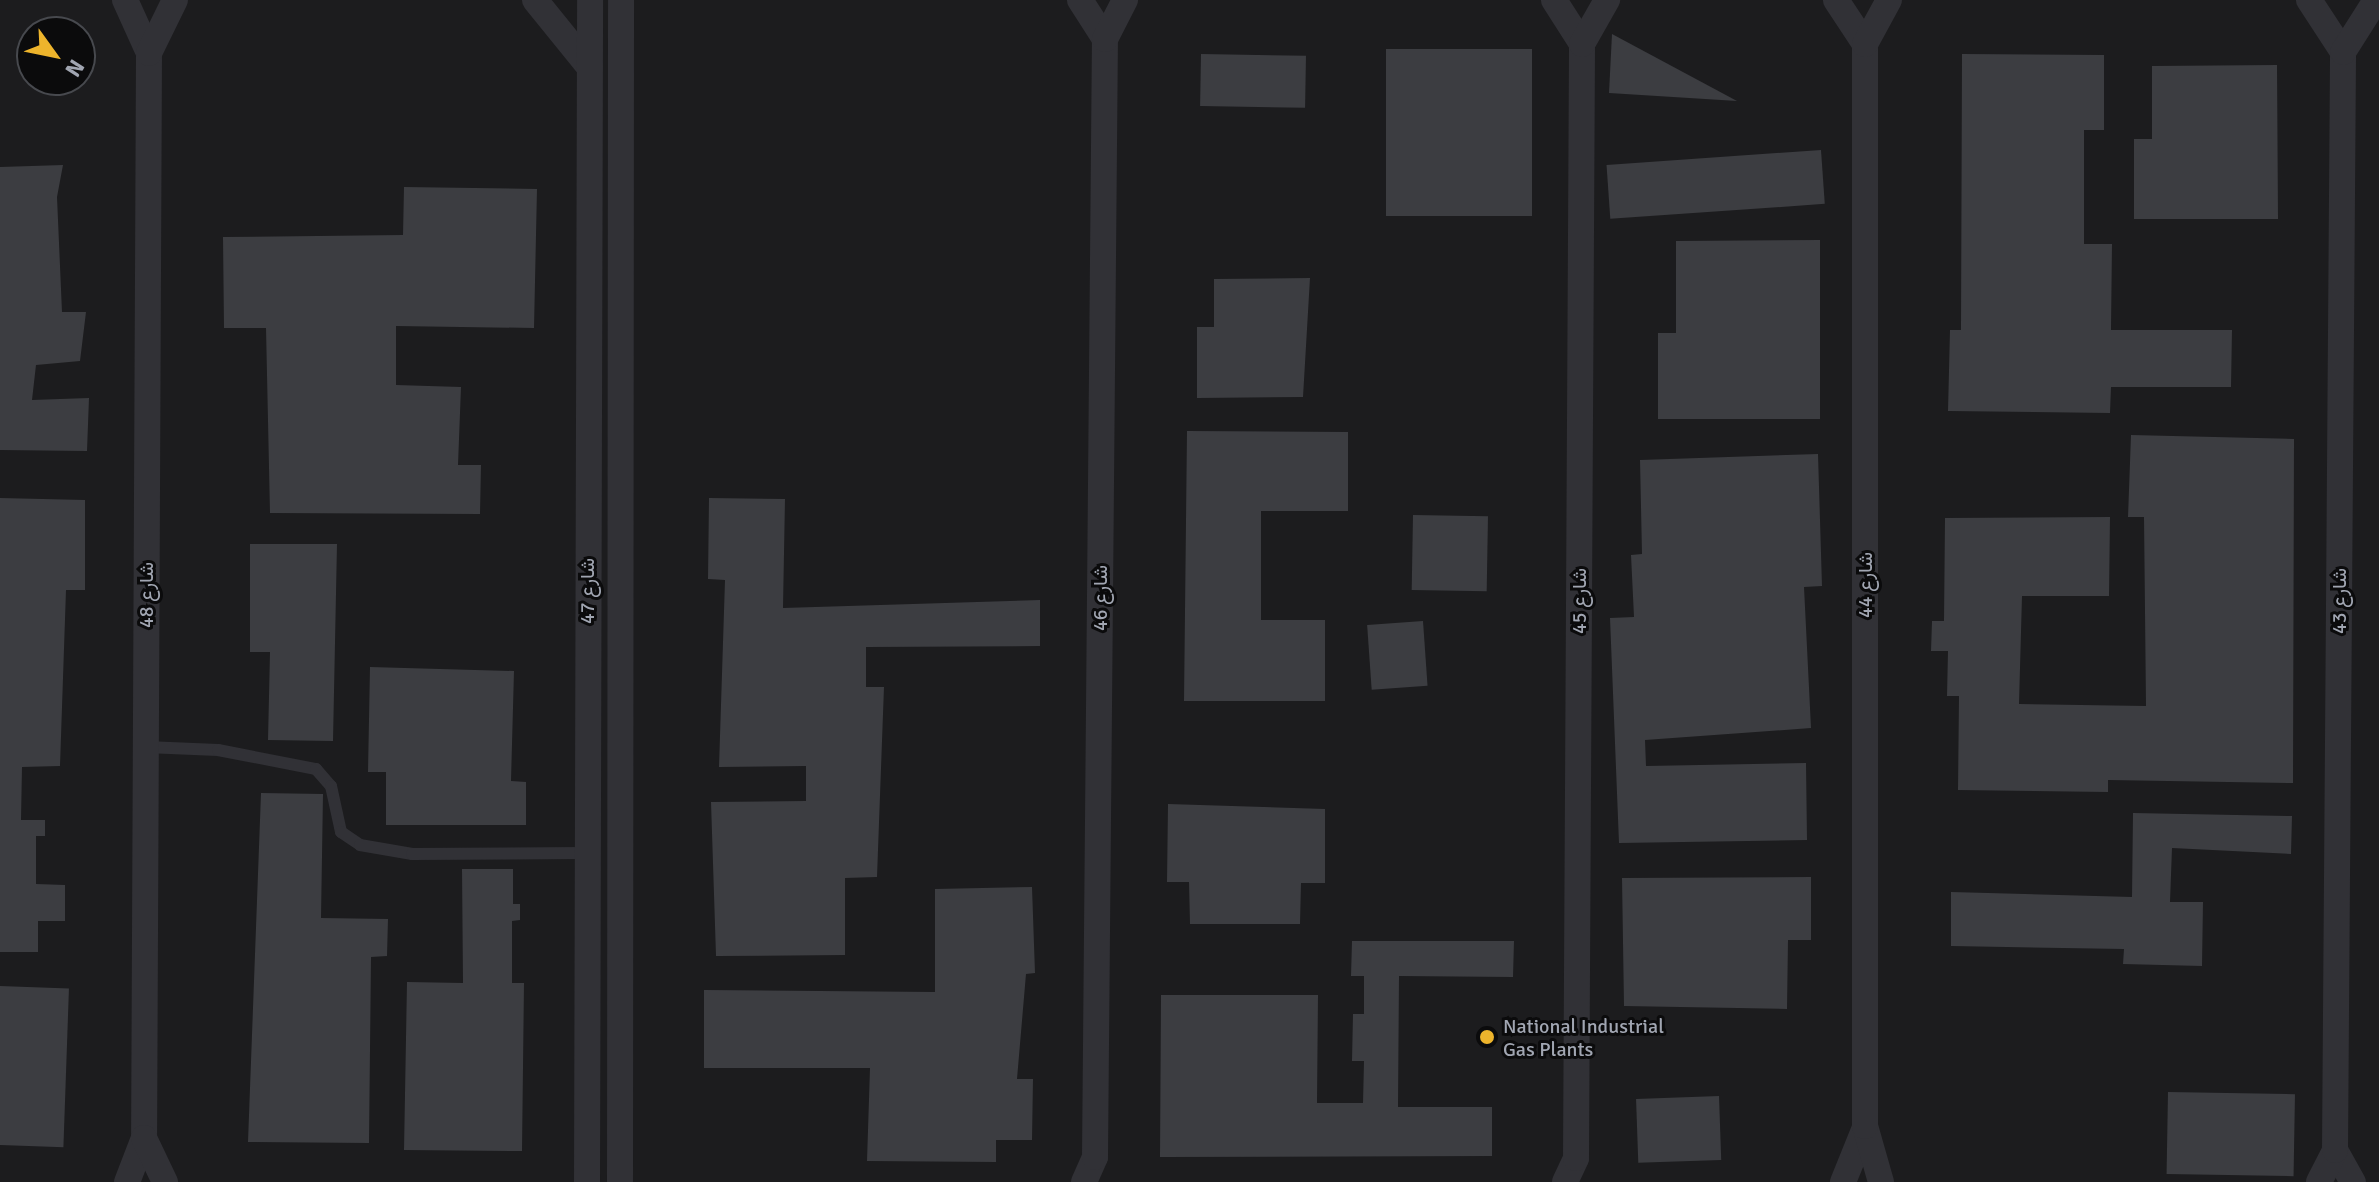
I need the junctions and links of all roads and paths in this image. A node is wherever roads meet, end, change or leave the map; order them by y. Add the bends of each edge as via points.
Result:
1 (125, 0) edge
2 (175, 0) edge
3 (535, 0) edge
4 (590, 0) edge
5 (621, 0) edge
6 (1080, 0) edge
7 (1125, 0) edge
8 (1554, 0) edge
9 (1607, 0) edge
10 (1836, 0) edge
11 (1889, 0) edge
12 (2309, 0) edge
13 (2376, 0) edge
14 (1105, 39) junction
15 (1582, 44) junction
16 (1865, 44) junction
17 (2343, 52) junction
18 (149, 53) junction
19 (590, 69) junction
20 (146, 747) junction
21 (585, 853) junction
22 (1865, 1126) junction
23 (144, 1138) junction
24 (2335, 1150) junction
25 (1095, 1157) junction
26 (1576, 1158) junction
27 (127, 1182) edge
28 (165, 1182) edge
29 (587, 1182) edge
30 (620, 1182) edge
31 (1084, 1182) edge
32 (1109, 1182) edge
33 (1565, 1182) edge
34 (1589, 1182) edge
35 (1843, 1182) edge
36 (1881, 1182) edge
37 (2319, 1182) edge
38 (2353, 1182) edge

1 - 18 street, شارع 48
2 - 18 street, شارع 48
3 - 19 street
4 - 19 street, شارع 47
5 - 30 street, شارع 47
6 - 14 street
7 - 14 street, شارع 46
8 - 15 street
9 - 15 street, شارع 45
10 - 16 street
11 - 16 street, شارع 44
12 - 17 street
13 - 17 street
14 - 25 street, شارع 46
15 - 26 street, شارع 45
16 - 22 street, شارع 44
17 - 24 street, شارع 43
18 - 20 street, شارع 48
19 - 21 street, شارع 47
20 - 21 lane via 218,750 316,769 331,786 341,832 360,845 412,854
20 - 23 street, شارع 48
21 - 29 street, شارع 47
22 - 35 street, شارع 44
22 - 36 street, شارع 44
23 - 27 street, شارع 48
23 - 28 street, شارع 48
24 - 37 street, شارع 43
24 - 38 street, شارع 43
25 - 31 street, شارع 46
25 - 32 street, شارع 46
26 - 33 street, شارع 45
26 - 34 street, شارع 45

